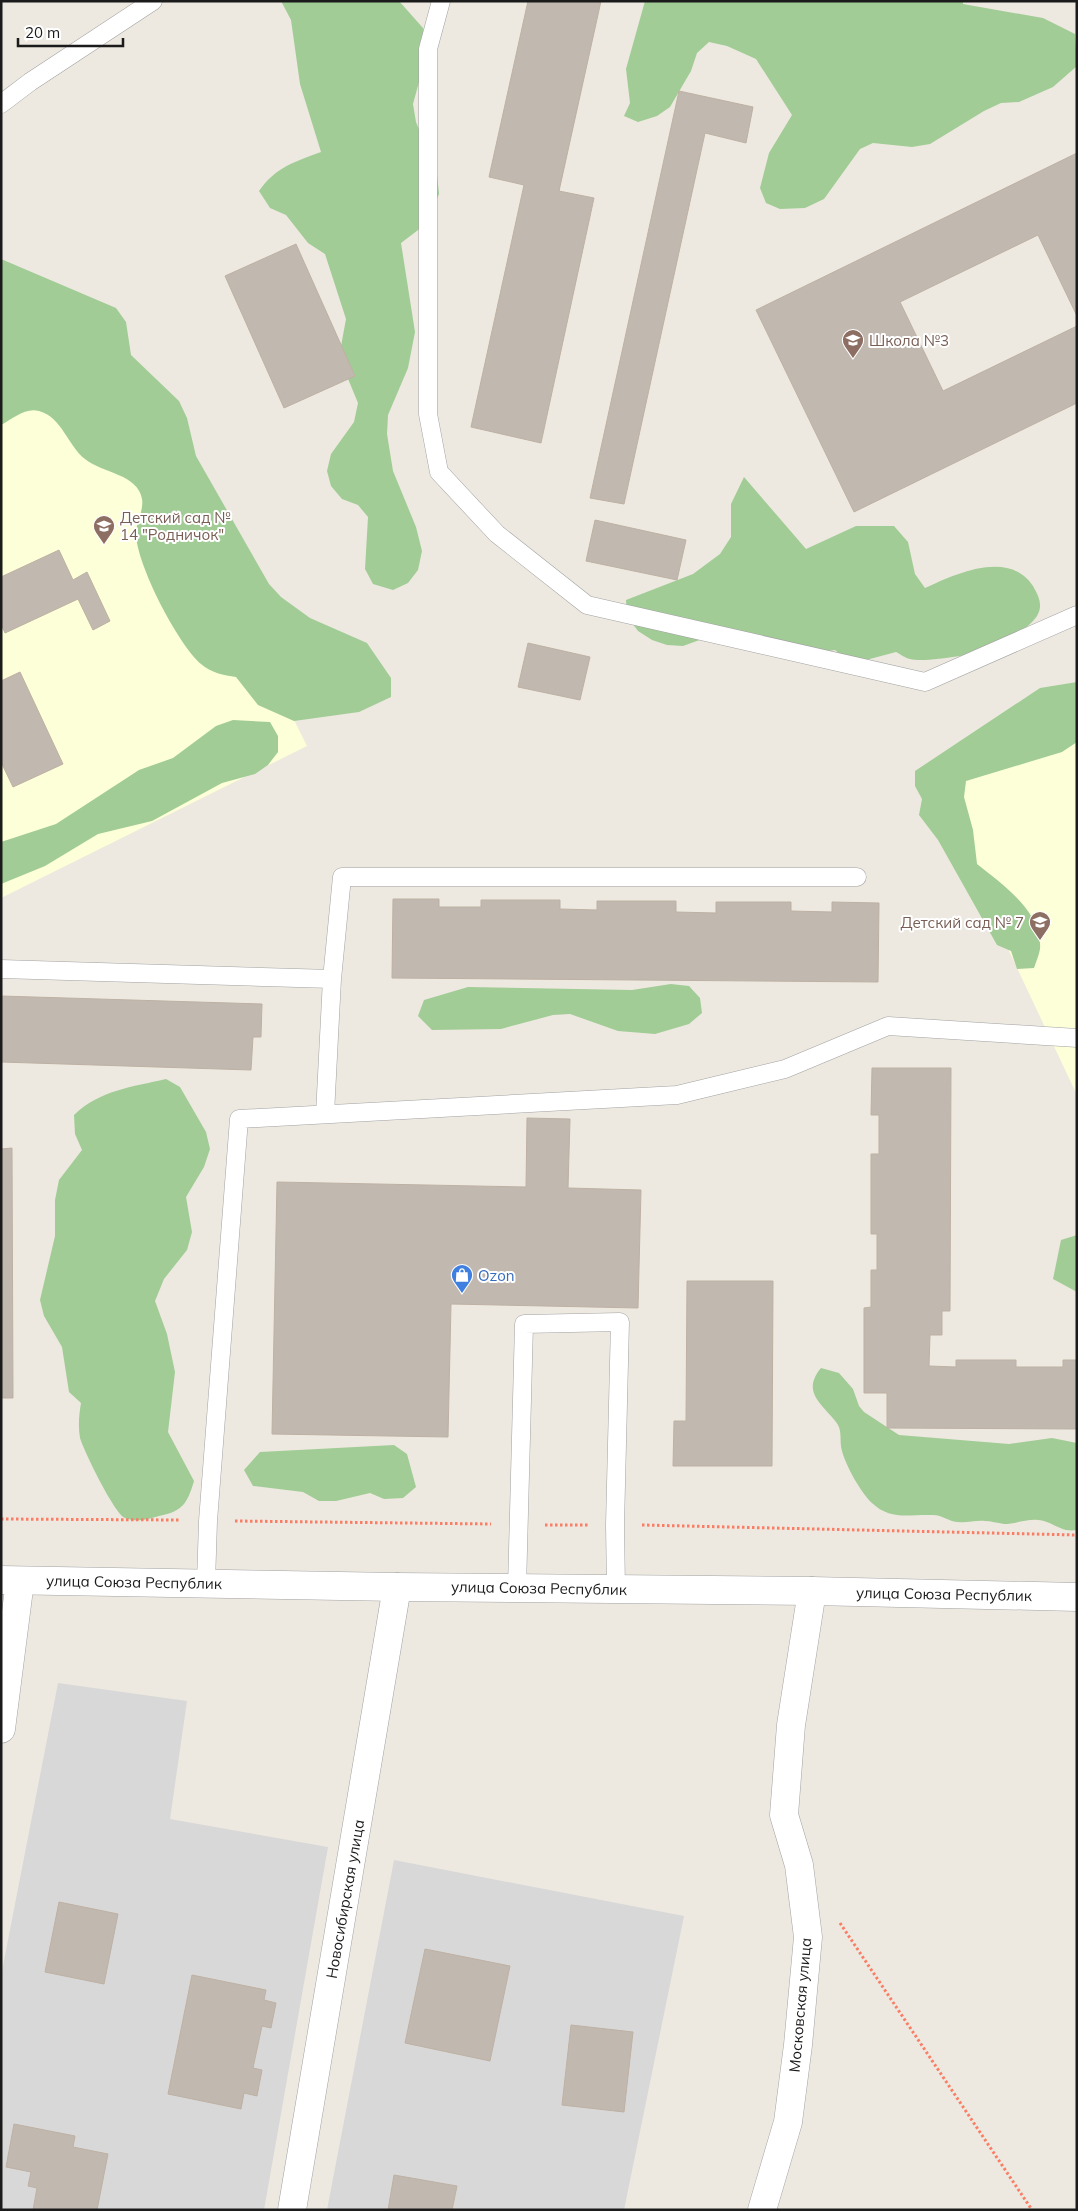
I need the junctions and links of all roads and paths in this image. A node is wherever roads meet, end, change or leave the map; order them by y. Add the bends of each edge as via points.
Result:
1 (154, 1) edge
2 (440, 1) edge
3 (1, 104) edge
4 (1077, 615) edge
5 (857, 877) dead end
6 (1, 969) edge
7 (332, 979) junction
8 (1077, 1038) edge
9 (325, 1114) junction
10 (10, 1580) edge
11 (206, 1583) junction
12 (397, 1587) junction
13 (518, 1588) junction
14 (616, 1589) junction
15 (812, 1591) junction
16 (1077, 1597) edge
17 (1, 1729) edge
18 (839, 1922) dead end
19 (292, 2210) edge
20 (762, 2210) edge
21 (1032, 2210) edge

1 - 3 lane
2 - 4 lane via 428,49 428,414 439,472 497,534 587,605 925,682
5 - 7 lane via 342,877
6 - 7 lane
7 - 9 lane
8 - 9 lane via 888,1026 785,1070 677,1095
9 - 11 lane via 240,1119 208,1521
10 - 11 street, улица Союза Республик
10 - 17 street
11 - 12 street, улица Союза Республик
12 - 13 street, улица Союза Республик
12 - 19 street, Новосибирская улица
13 - 14 street, улица Союза Республик
13 - 14 lane via 524,1324 620,1322
14 - 15 street, улица Союза Республик
15 - 16 street, улица Союза Республик
15 - 20 street, Московская улица via 791,1725 784,1816 799,1865 808,1937 788,2122
18 - 21 path

